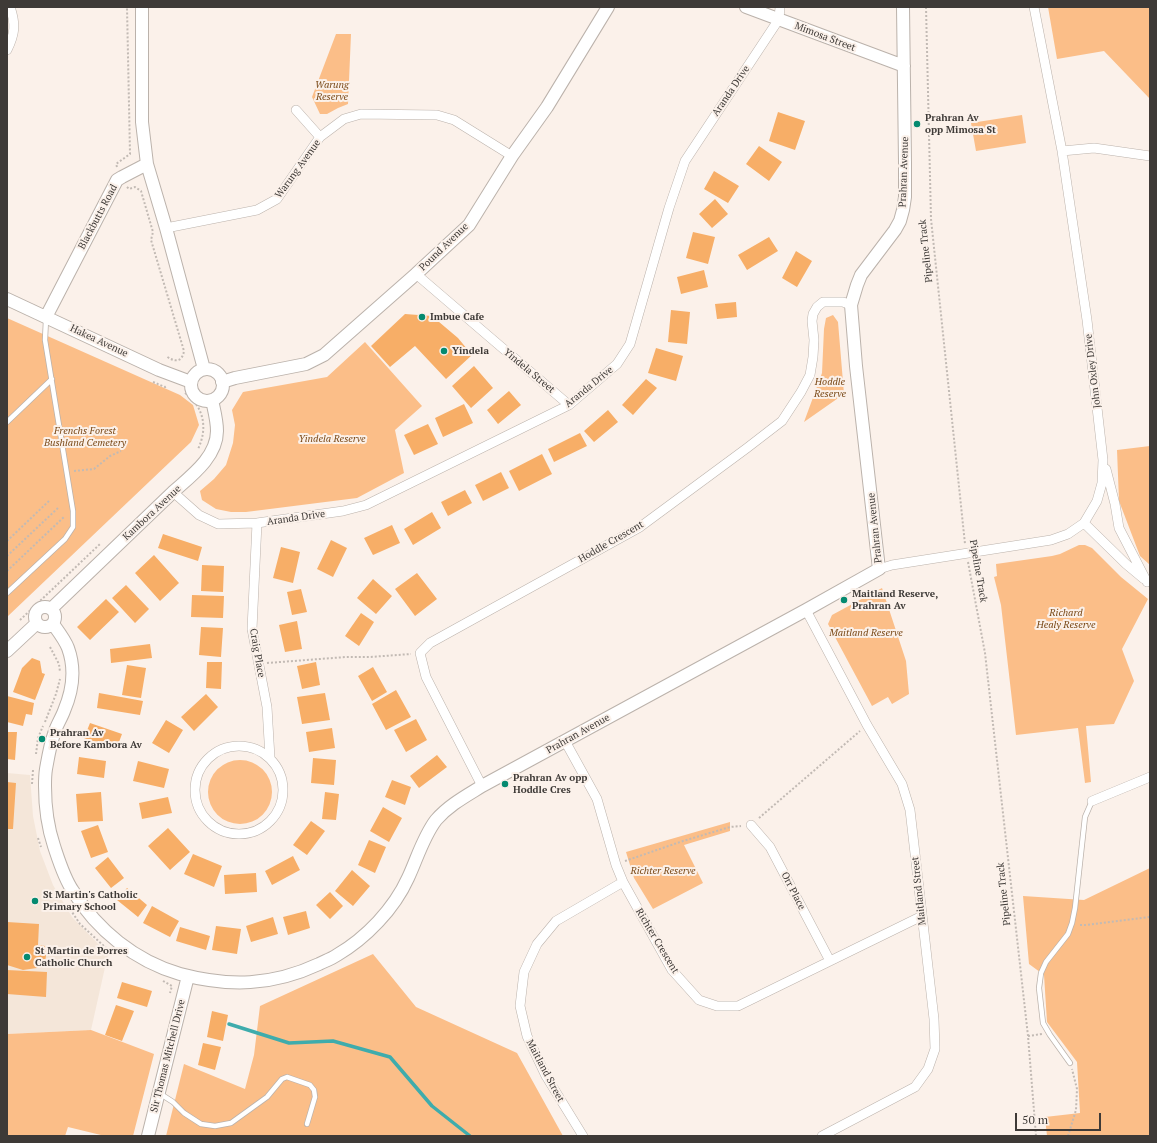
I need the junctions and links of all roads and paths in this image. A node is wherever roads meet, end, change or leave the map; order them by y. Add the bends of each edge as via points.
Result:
1 (10, 7) edge
2 (127, 7) edge
3 (142, 7) edge
4 (608, 7) edge
5 (746, 7) edge
6 (903, 7) edge
7 (926, 7) edge
8 (1034, 7) edge
9 (779, 13) edge
10 (7, 50) edge
11 (904, 66) junction
12 (296, 110) dead end
13 (320, 137) junction
14 (1062, 151) junction
15 (512, 156) junction
16 (1150, 156) edge
17 (147, 164) junction
18 (117, 168) dead end
19 (127, 186) dead end
20 (166, 228) junction
21 (416, 274) junction
22 (7, 299) edge
23 (851, 305) junction
24 (46, 317) junction
25 (166, 356) dead end
26 (204, 369) junction
27 (52, 379) junction
28 (153, 382) dead end
29 (222, 382) junction
30 (171, 385) dead end
31 (187, 387) junction
32 (212, 400) junction
33 (569, 405) junction
34 (7, 422) edge
35 (121, 451) dead end
36 (197, 451) dead end
37 (1103, 460) junction
38 (67, 472) junction
39 (173, 492) junction
40 (50, 500) dead end
41 (58, 508) dead end
42 (69, 513) dead end
43 (257, 523) junction
44 (1084, 523) junction
45 (7, 541) edge
46 (102, 542) dead end
47 (966, 553) junction
48 (7, 556) edge
49 (879, 569) junction
50 (7, 571) edge
51 (1149, 583) edge
52 (7, 593) edge
53 (51, 609) junction
54 (806, 610) junction
55 (20, 620) dead end
56 (36, 623) junction
57 (53, 624) junction
58 (50, 647) dead end
59 (7, 650) edge
60 (420, 653) junction
61 (259, 664) junction
62 (867, 725) junction
63 (565, 741) junction
64 (36, 754) dead end
65 (270, 758) junction
66 (33, 769) dead end
67 (1150, 777) edge
68 (32, 784) dead end
69 (482, 786) junction
70 (1092, 801) joint
71 (751, 825) junction
72 (38, 835) dead end
73 (42, 849) dead end
74 (616, 865) junction
75 (623, 882) junction
76 (65, 902) dead end
77 (922, 916) junction
78 (1150, 917) edge
79 (1072, 923) junction
80 (110, 951) dead end
81 (830, 961) junction
82 (188, 976) junction
83 (159, 979) dead end
84 (170, 993) dead end
85 (1036, 1035) dead end
86 (1028, 1036) junction
87 (1070, 1063) joint
88 (159, 1093) junction
89 (307, 1124) dead end
90 (148, 1136) edge
91 (583, 1136) edge
92 (822, 1136) edge
93 (1036, 1136) edge
94 (1068, 1136) edge

1 - 10 street via 15,25
2 - 18 path via 130,154 116,164
3 - 17 street via 142,122
4 - 15 street, Pound Avenue via 547,107
5 - 9 street, Mimosa Street
6 - 11 street, Prahran Avenue
7 - 47 path, Pipeline Track via 931,219
8 - 14 street, John Oxley Drive
9 - 11 street, Mimosa Street
9 - 33 street, Aranda Drive via 685,161 630,344 618,364
11 - 23 street, Prahran Avenue via 903,210 895,230 861,275
12 - 13 street
13 - 15 street, Warung Avenue via 344,119 361,114 437,115 454,120
13 - 20 street, Warung Avenue via 277,200 257,210
14 - 16 street via 1094,148
14 - 37 street, John Oxley Drive
15 - 21 street, Pound Avenue via 469,225
17 - 20 street
17 - 24 street, Blackbutts Road via 117,180
19 - 25 path via 129,190 135,187 141,191 153,232 151,240 184,351 183,357 175,361
20 - 26 street
21 - 29 street, Pound Avenue via 324,355 306,364
21 - 33 street, Yindela Street
22 - 24 street, Hakea Avenue
23 - 49 street, Prahran Avenue
23 - 60 street, Hoddle Crescent via 843,302 823,302 817,307 812,321 814,340 810,375 782,421 640,527 430,643
24 - 27 lane via 45,340
24 - 31 street, Hakea Avenue via 159,370
26 - 29 street via 218,373
26 - 31 street via 196,374
27 - 34 lane
27 - 38 lane
28 - 30 path via 165,387
29 - 32 street via 221,393
31 - 32 street via 199,399
31 - 36 path via 188,395 198,405 203,420 203,440
32 - 39 street, Kambora Avenue via 217,432 213,449 202,464
33 - 43 street, Aranda Drive via 366,504 343,511
35 - 38 path via 94,469
37 - 44 street, John Oxley Drive via 1102,483 1097,501
37 - 51 street via 1119,528
38 - 52 lane via 73,527 65,539
39 - 43 street, Aranda Drive via 199,515 218,524
39 - 53 street, Kambora Avenue
40 - 45 path
41 - 48 path
42 - 50 path
43 - 61 street, Craig Place via 252,629
44 - 47 street, John Oxley Drive via 1068,534 1051,540
44 - 51 street
46 - 55 path
47 - 49 street, John Oxley Drive
47 - 86 path, Pipeline Track via 985,653
49 - 54 street, Prahran Avenue
53 - 56 street via 38,610 35,616
53 - 57 street via 55,618
54 - 62 street, Maitland Street
54 - 63 street, Prahran Avenue
56 - 57 street via 44,628
56 - 59 street
57 - 82 street, Prahran Avenue via 67,647 73,670 72,690 54,734 45,771 45,808 60,864 72,890 101,927 141,957 166,970
58 - 64 path via 59,664 60,677 56,694 38,738
60 - 61 path
60 - 69 street via 426,676
61 - 65 street, Craig Place via 267,707
62 - 71 path
62 - 77 street, Maitland Street via 902,784 910,810
63 - 69 street, Prahran Avenue
63 - 74 street, Richter Crescent via 597,799
65 - 65 street, Craig Place via 279,770 283,785 282,800 276,814 266,826 253,833 238,835 223,832 201,815 195,801 194,787 197,773 205,760 216,751 230,746 258,750
66 - 68 path
67 - 70 street
69 - 82 street, Prahran Avenue via 452,805 439,817 427,833 398,896 380,921 337,956 280,978 254,982 209,981
70 - 79 lane via 1085,817
71 - 74 path via 730,827
71 - 81 street, Orr Place via 770,847
72 - 73 path
74 - 75 street, Richter Crescent
75 - 81 street, Richter Crescent via 672,970 699,1000 717,1006 738,1006
75 - 91 street, Maitland Street via 556,921 537,944 524,972 520,1006 527,1036 546,1076
76 - 80 path via 80,924
77 - 81 street, Richter Crescent
77 - 92 street, Maitland Street via 934,1019 935,1049 928,1069 915,1087
78 - 79 path via 1085,926
79 - 87 lane via 1068,934 1046,962 1039,988 1043,1023
82 - 88 street, Sir Thomas Mitchell Drive
83 - 84 path via 172,986
85 - 86 path
86 - 93 path, Pipeline Track
87 - 94 path via 1077,1089 1076,1110
88 - 89 lane via 201,1124 215,1126 231,1123 268,1098 282,1079 287,1077 310,1085 314,1090 315,1097
88 - 90 street, Sir Thomas Mitchell Drive

